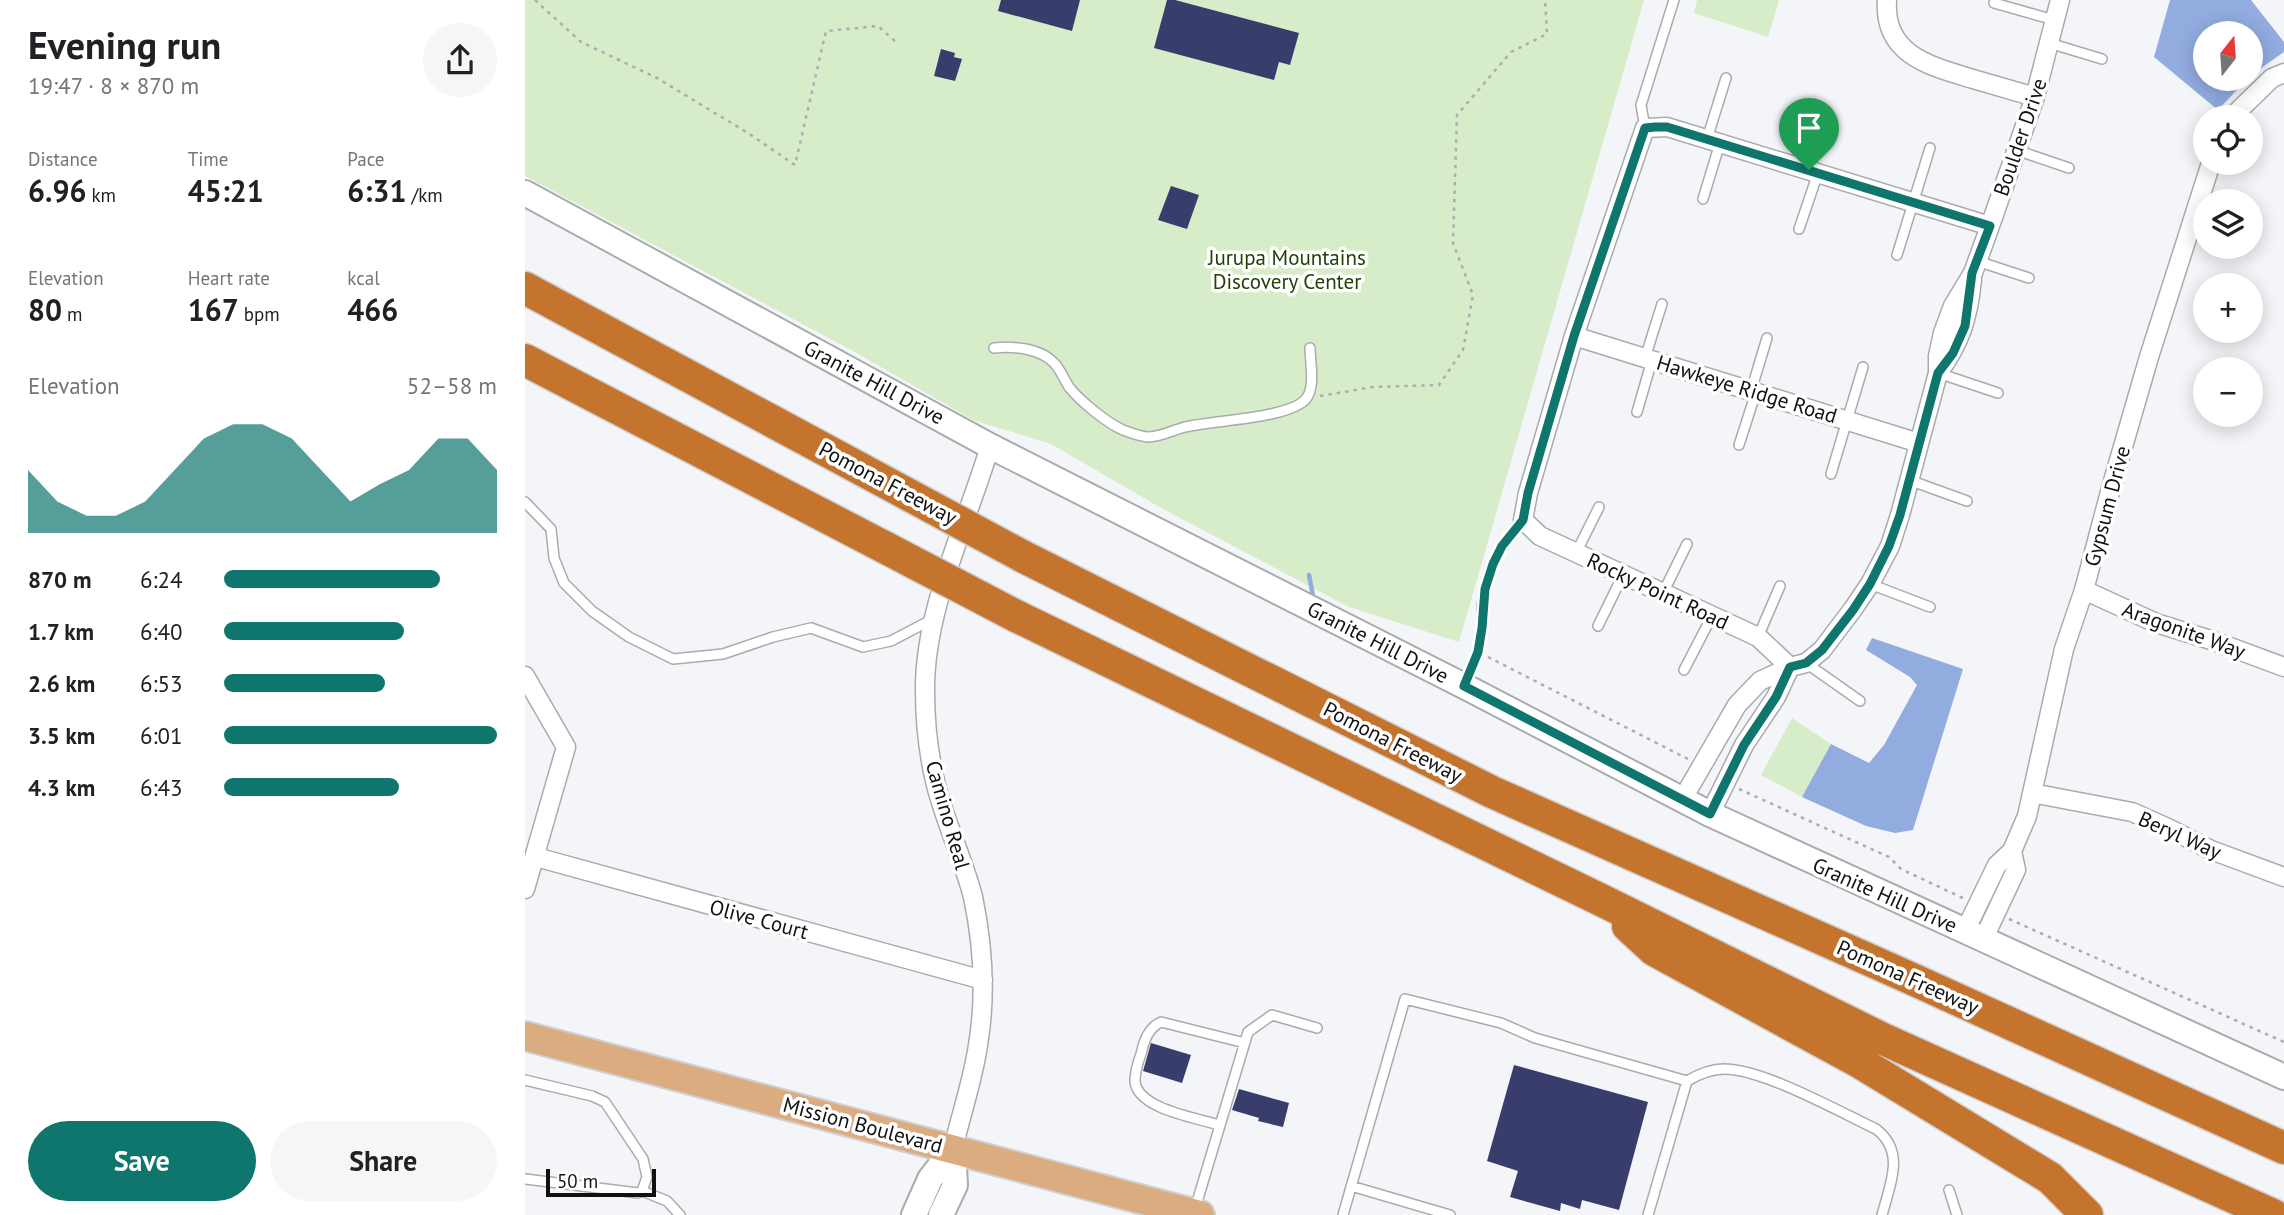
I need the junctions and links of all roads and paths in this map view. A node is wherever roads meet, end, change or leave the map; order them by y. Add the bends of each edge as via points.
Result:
1 (535, 0) edge
2 (1545, 0) edge
3 (1674, 0) edge
4 (1887, 0) edge
5 (2060, 0) edge
6 (1994, 3) dead end
7 (2054, 20) junction
8 (897, 43) dead end
9 (2049, 43) junction
10 (2102, 59) dead end
11 (2284, 73) edge
12 (1726, 78) dead end
13 (2035, 97) junction
14 (2244, 105) edge
15 (1827, 113) dead end
16 (1645, 128) junction
17 (1714, 141) junction
18 (1930, 148) dead end
19 (2016, 150) junction
20 (2069, 168) dead end
21 (1814, 172) junction
22 (2207, 175) edge
23 (525, 193) edge
24 (1703, 199) dead end
25 (1914, 202) junction
26 (1990, 226) junction
27 (1800, 229) dead end
28 (1897, 255) dead end
29 (1975, 267) junction
30 (2029, 278) dead end
31 (525, 288) edge
32 (1662, 304) dead end
33 (1574, 336) junction
34 (1767, 338) dead end
35 (995, 348) dead end
36 (1310, 348) dead end
37 (1649, 359) junction
38 (525, 360) edge
39 (1863, 367) dead end
40 (1938, 373) junction
41 (1753, 391) junction
42 (1998, 393) dead end
43 (1307, 398) junction
44 (1637, 412) dead end
45 (1847, 420) junction
46 (1919, 443) junction
47 (1738, 445) dead end
48 (990, 446) junction
49 (1831, 474) dead end
50 (1909, 481) junction
51 (1968, 501) dead end
52 (525, 502) edge
53 (1599, 507) dead end
54 (1523, 520) junction
55 (1687, 544) dead end
56 (1576, 553) junction
57 (1623, 575) junction
58 (1870, 584) junction
59 (1780, 586) dead end
60 (2084, 590) junction
61 (1663, 593) junction
62 (1930, 607) dead end
63 (1712, 616) junction
64 (933, 619) junction
65 (1598, 626) dead end
66 (1758, 637) junction
67 (1478, 652) junction
68 (1798, 665) junction
69 (2284, 667) edge
70 (1684, 670) dead end
71 (525, 676) edge
72 (1464, 686) junction
73 (1744, 698) junction
74 (1860, 701) dead end
75 (1763, 714) junction
76 (1680, 754) dead end
77 (2032, 793) junction
78 (1750, 795) dead end
79 (1682, 800) junction
80 (1710, 814) junction
81 (536, 857) junction
82 (2284, 877) edge
83 (525, 889) edge
84 (1954, 894) dead end
85 (1599, 899) junction
86 (2016, 922) dead end
87 (1974, 936) junction
88 (983, 980) junction
89 (1317, 1028) dead end
90 (525, 1036) edge
91 (2284, 1042) edge
92 (1245, 1043) junction
93 (2284, 1077) edge
94 (525, 1080) edge
95 (1687, 1081) junction
96 (1219, 1125) junction
97 (2284, 1148) edge
98 (953, 1149) junction
99 (525, 1178) edge
100 (1350, 1186) junction
101 (1949, 1190) dead end
102 (642, 1191) junction
103 (1197, 1214) edge
104 (680, 1215) edge
105 (914, 1215) edge
106 (941, 1215) edge
107 (1343, 1215) edge
108 (1450, 1215) edge
109 (1648, 1215) edge
110 (1882, 1215) edge
111 (1957, 1215) edge
112 (2087, 1215) edge
113 (2273, 1215) edge

1 - 8 path via 581,42 657,78 795,166 826,31 878,26
2 - 43 path via 1546,34 1511,52 1457,115 1453,243 1473,295 1463,350 1439,385 1373,387
3 - 16 lane via 1641,105
4 - 13 street via 1891,30 1915,59
5 - 7 street, Boulder Drive
6 - 7 lane
7 - 9 street, Boulder Drive
9 - 10 lane
9 - 13 street, Boulder Drive
11 - 14 street
12 - 17 lane
13 - 19 street, Boulder Drive
15 - 21 lane
16 - 17 street via 1667,127
16 - 33 street
17 - 21 street
17 - 24 lane
18 - 25 lane
19 - 20 lane
19 - 26 street, Boulder Drive
21 - 25 street
21 - 27 lane
22 - 60 street, Gypsum Drive via 2149,357
23 - 48 street, Granite Hill Drive
25 - 26 street
25 - 28 lane
26 - 29 street, Boulder Drive
29 - 30 lane
29 - 40 street, Boulder Drive via 1965,326
31 - 97 highway, Pomona Freeway, bridge via 1022,556 1492,792
32 - 37 lane
33 - 37 street, Hawkeye Ridge Road
33 - 54 street
34 - 41 lane
35 - 43 lane via 1012,346 1042,355 1096,411 1121,429 1146,437 1280,412
36 - 43 lane
37 - 41 street, Hawkeye Ridge Road
37 - 44 lane
38 - 85 highway, bridge via 1016,616
39 - 45 lane
40 - 42 lane
40 - 46 street, Boulder Drive
41 - 45 street, Hawkeye Ridge Road
41 - 47 lane
45 - 46 street, Hawkeye Ridge Road
45 - 49 lane
46 - 50 street, Boulder Drive
48 - 64 street, Camino Real
48 - 72 street, Granite Hill Drive
50 - 51 lane
50 - 58 street, Boulder Drive via 1889,546
52 - 64 lane via 551,529 554,558 564,583 592,611 673,659 723,654 811,628 863,647 891,641
53 - 56 lane
54 - 56 street, Rocky Point Road via 1540,536
54 - 67 lane via 1493,564 1485,589
55 - 61 lane
56 - 57 street, Rocky Point Road
57 - 61 street, Rocky Point Road
57 - 65 lane
58 - 62 lane
58 - 68 street, Boulder Drive via 1822,650
59 - 66 lane
60 - 69 street, Aragonite Way via 2156,624
60 - 77 street, Gypsum Drive via 2064,649
61 - 63 street, Rocky Point Road
63 - 66 street, Rocky Point Road
63 - 70 lane
64 - 88 street, Camino Real via 927,652 926,729 935,782 972,895
66 - 68 street, Rocky Point Road
67 - 72 lane
67 - 76 path
68 - 73 street, Boulder Drive via 1761,681
68 - 74 lane
68 - 75 street, Boulder Drive
71 - 81 street via 566,747
72 - 79 street, Granite Hill Drive
73 - 75 street
73 - 79 street, Boulder Drive
75 - 80 street, Boulder Drive
77 - 82 street, Beryl Way via 2132,813
77 - 87 street, Gypsum Drive via 2012,851 2016,870
78 - 84 path via 1889,857 1901,869
79 - 80 street, Granite Hill Drive
80 - 87 street, Granite Hill Drive
81 - 83 street
81 - 88 street, Olive Court
85 - 112 highway via 1654,950 1861,1063 2039,1170
85 - 113 highway via 1883,1039
86 - 91 path
87 - 93 street, Granite Hill Drive
88 - 98 street, Camino Real via 978,1048
89 - 92 lane via 1272,1015 1248,1032
90 - 98 main road, Mission Boulevard
92 - 96 lane
92 - 96 lane via 1161,1022 1154,1025 1143,1044 1135,1083 1139,1094 1155,1106
94 - 102 lane via 605,1102 643,1159 646,1177
95 - 100 lane via 1535,1038 1501,1023 1405,999
95 - 109 lane
95 - 110 lane via 1713,1070 1751,1074 1876,1129 1888,1140 1894,1157
96 - 103 lane
98 - 103 main road, Mission Boulevard
98 - 105 street, Camino Real via 930,1179
98 - 106 street, Camino Real via 955,1185
99 - 102 lane
100 - 107 lane
100 - 108 lane
101 - 111 lane
102 - 104 lane via 667,1201

